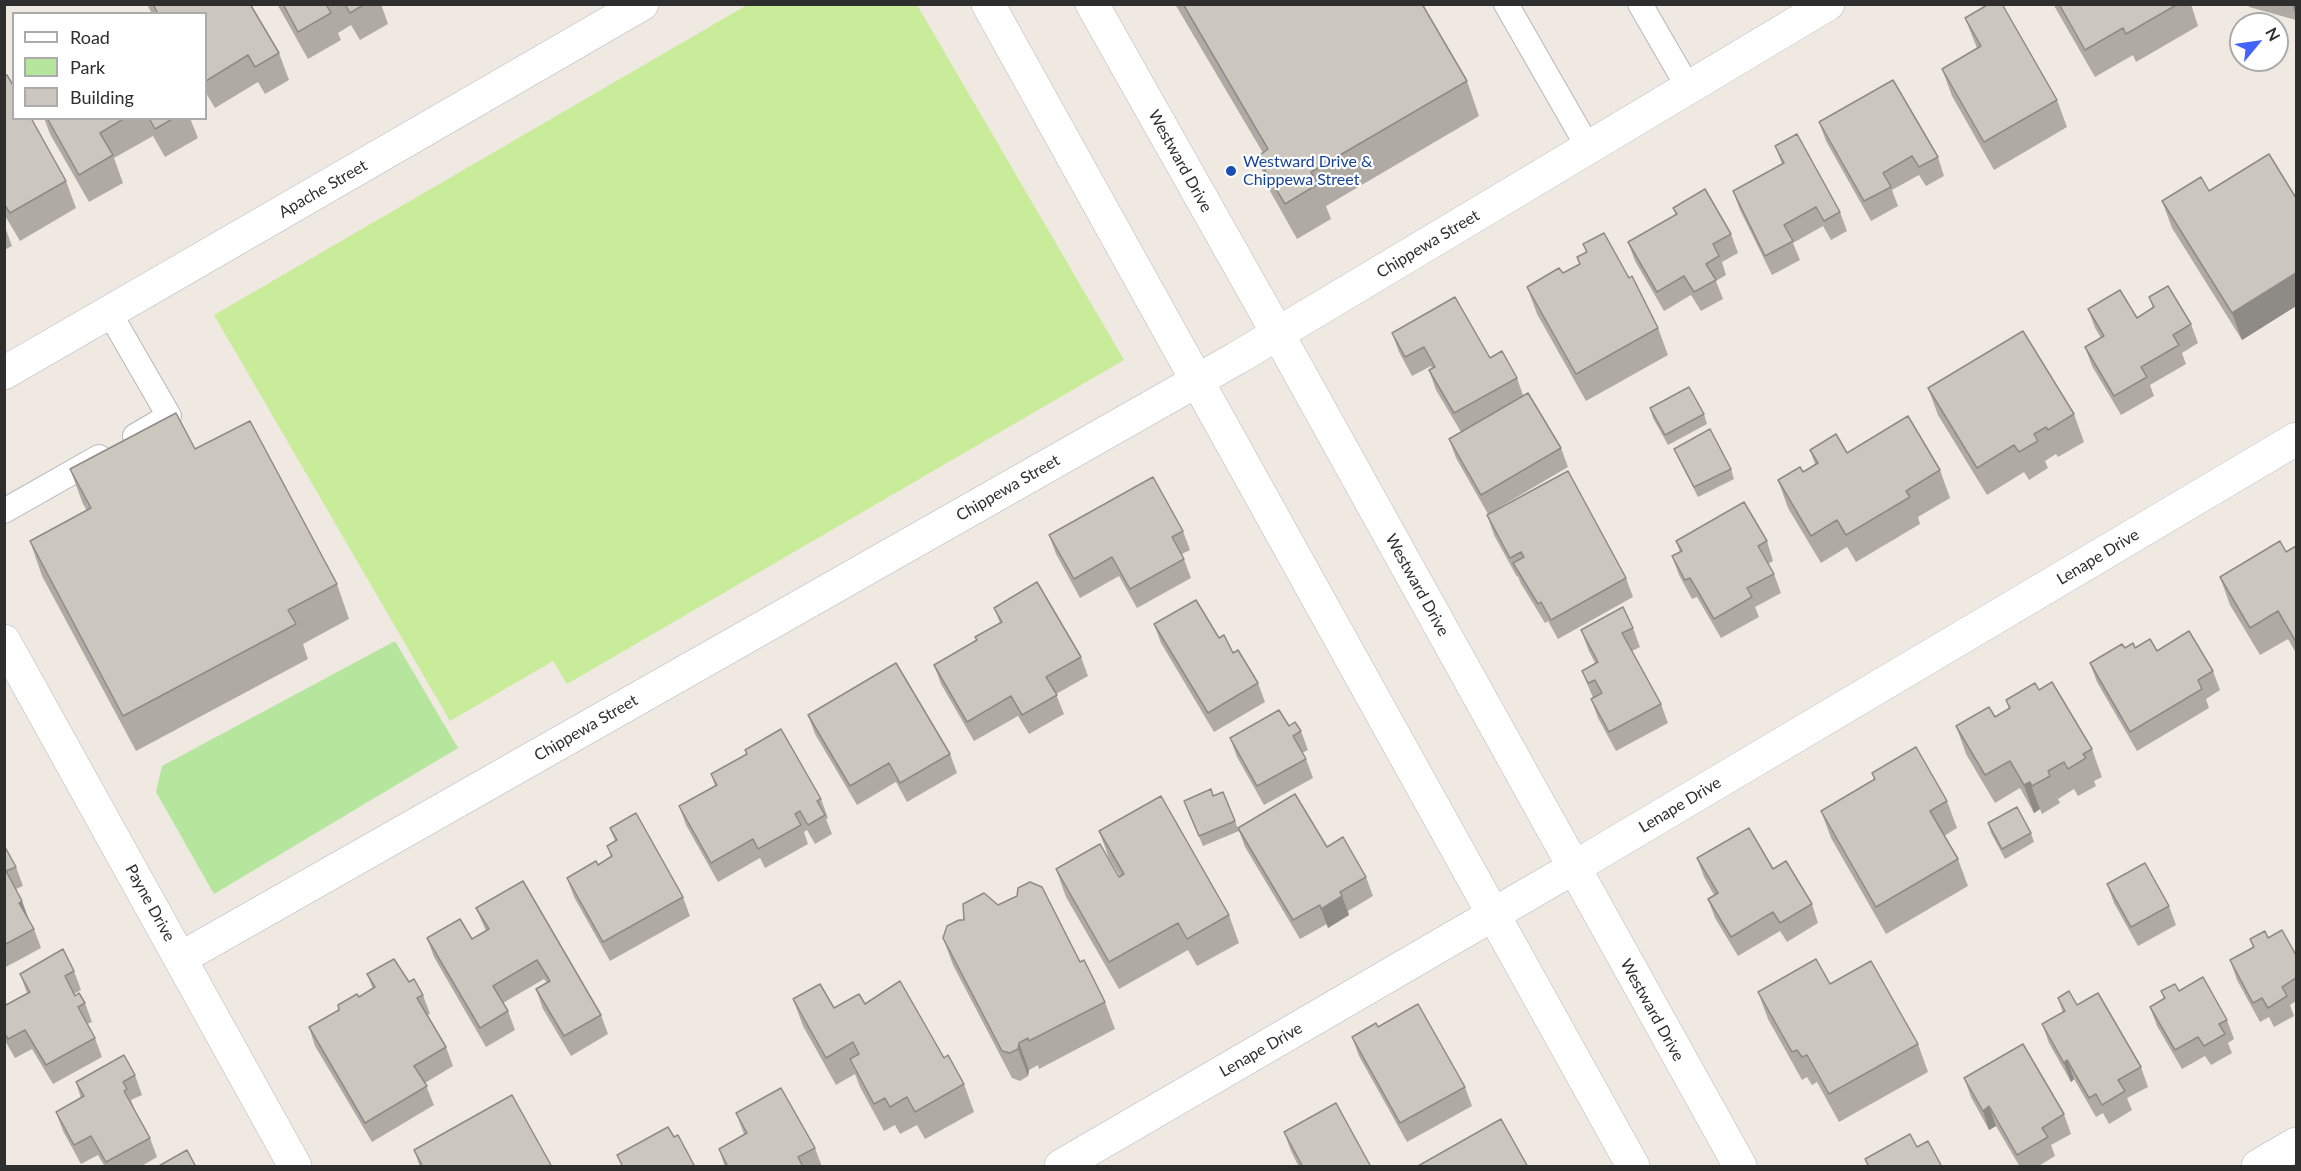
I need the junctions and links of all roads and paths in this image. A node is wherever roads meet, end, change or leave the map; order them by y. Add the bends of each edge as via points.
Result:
1 (642, 4) edge
2 (988, 4) edge
3 (1092, 4) edge
4 (1506, 4) edge
5 (1640, 4) edge
6 (1828, 4) edge
7 (1794, 13) edge
8 (1688, 87) junction
9 (1588, 147) junction
10 (109, 312) junction
11 (1278, 334) junction
12 (4, 373) edge
13 (1196, 381) junction
14 (2296, 439) edge
15 (4, 511) edge
16 (4, 641) edge
17 (1573, 868) junction
18 (1493, 915) junction
19 (181, 958) junction
20 (2296, 1144) edge
21 (295, 1167) edge
22 (1061, 1167) edge
23 (1633, 1167) edge
24 (1740, 1167) edge
25 (2258, 1167) edge

1 - 10 street, Apache Street
2 - 13 street
3 - 11 street, Westward Drive
4 - 9 lane
5 - 8 lane
6 - 7 street, Chippewa Street
7 - 8 street, Chippewa Street
8 - 9 street, Chippewa Street
9 - 11 street, Chippewa Street
10 - 12 street, Apache Street
10 - 15 lane via 169,416
11 - 13 street, Chippewa Street
11 - 17 street, Westward Drive
13 - 18 street
13 - 19 street, Chippewa Street
14 - 17 street, Lenape Drive
16 - 19 street, Payne Drive
17 - 18 street, Lenape Drive
17 - 24 street, Westward Drive
18 - 22 street, Lenape Drive
18 - 23 street
19 - 21 street, Payne Drive
20 - 25 street

